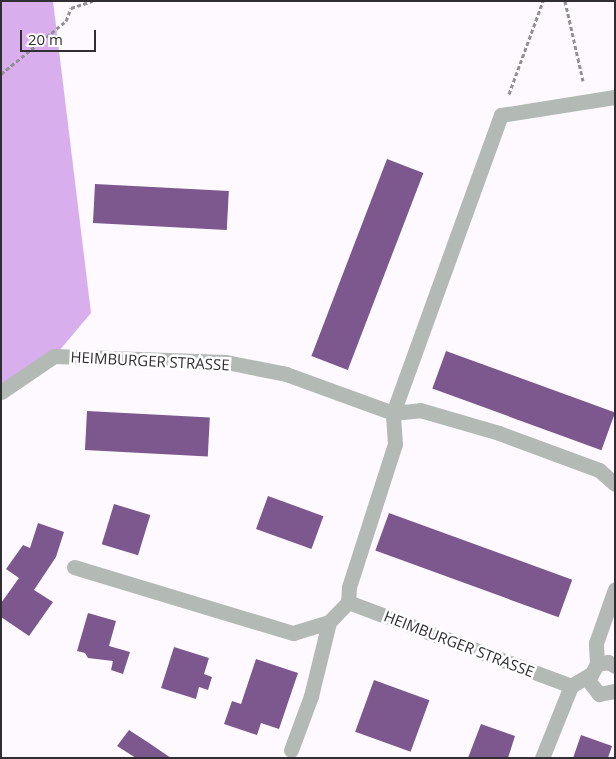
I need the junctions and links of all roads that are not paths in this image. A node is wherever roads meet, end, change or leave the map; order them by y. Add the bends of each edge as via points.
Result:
1 (615, 97) edge
2 (1, 392) edge
3 (393, 413) junction
4 (615, 484) edge
5 (74, 567) dead end
6 (615, 589) edge
7 (348, 602) junction
8 (329, 622) junction
9 (615, 666) edge
10 (593, 670) junction
11 (571, 686) junction
12 (615, 691) edge
13 (290, 750) dead end
14 (542, 758) edge

1 - 3 street via 501,115
2 - 3 street, HEIMBURGER STRASSE via 54,356 226,362 286,374
3 - 4 street via 420,410 499,433 599,470
3 - 7 street via 395,444 349,587
5 - 8 street via 293,633
6 - 10 street via 596,643
7 - 8 street
7 - 11 street, HEIMBURGER STRASSE
8 - 13 street via 311,696
9 - 10 street via 608,662
10 - 11 street
10 - 12 street via 595,691 608,695
11 - 14 street

